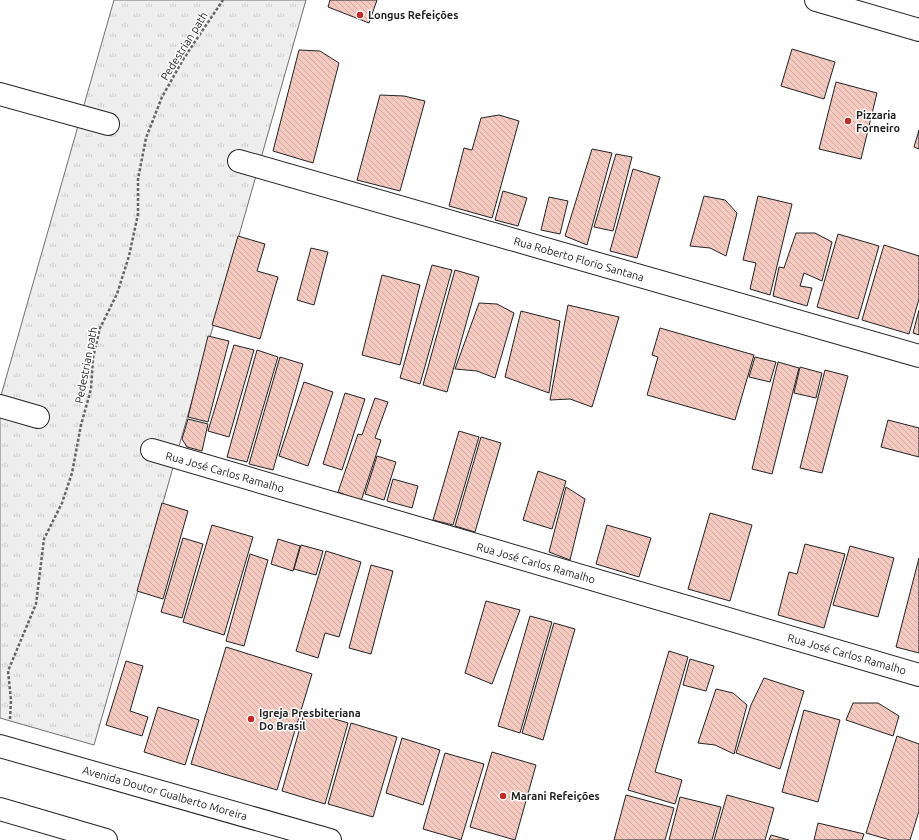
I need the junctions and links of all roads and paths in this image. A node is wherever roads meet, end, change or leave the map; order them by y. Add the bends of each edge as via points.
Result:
1 (223, 0) edge
2 (816, 0) edge
3 (919, 30) edge
4 (0, 94) edge
5 (108, 124) dead end
6 (239, 161) dead end
7 (919, 356) edge
8 (0, 406) edge
9 (38, 417) dead end
10 (152, 450) dead end
11 (919, 675) edge
12 (3, 747) edge
13 (0, 809) edge
14 (106, 840) edge
15 (330, 840) edge

1 - 12 path, Pedestrian path via 184,58 162,97 146,138 138,178 138,214 130,256 117,294 100,328 93,358 91,389 72,473 62,503 44,539 36,604 8,671 11,700 9,727
2 - 3 street
4 - 5 street
6 - 7 street, Rua Roberto Florio Santana
8 - 9 street
10 - 11 street, Rua José Carlos Ramalho
12 - 15 street, Avenida Doutor Gualberto Moreira
13 - 14 street

